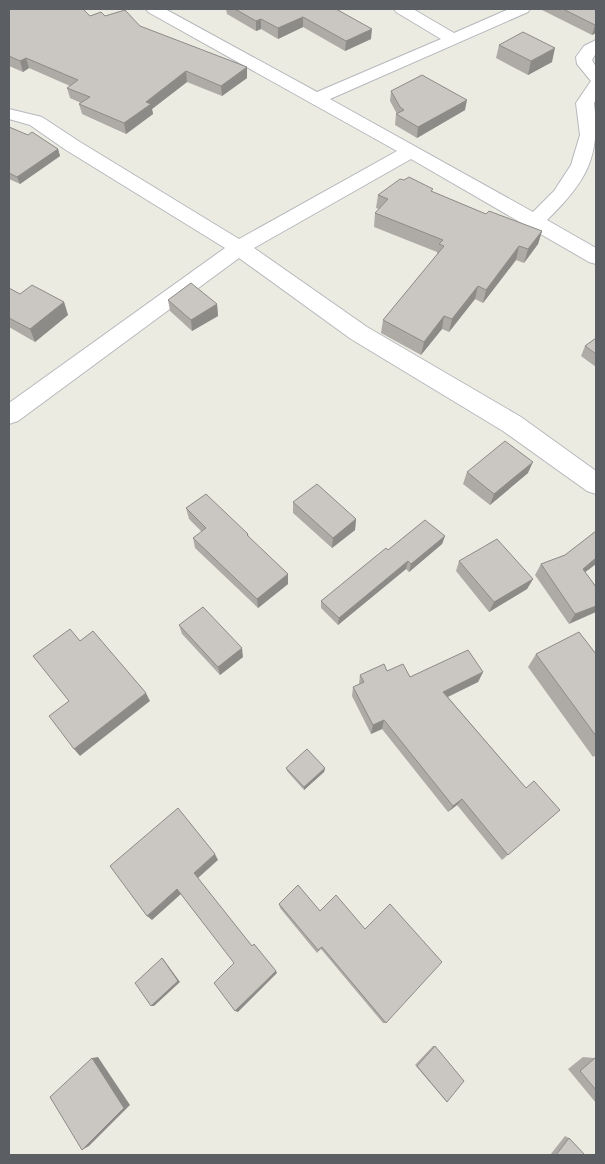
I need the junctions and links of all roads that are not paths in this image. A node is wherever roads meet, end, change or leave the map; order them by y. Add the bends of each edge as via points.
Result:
1 (154, 9) edge
2 (402, 9) edge
3 (522, 9) edge
4 (453, 39) junction
5 (596, 45) edge
6 (596, 77) edge
7 (596, 85) edge
8 (316, 99) junction
9 (9, 114) edge
10 (411, 151) junction
11 (534, 222) junction
12 (239, 248) junction
13 (596, 257) edge
14 (9, 415) edge
15 (596, 484) edge

1 - 8 street
2 - 4 street
3 - 4 street
4 - 8 street
5 - 6 street via 585,52 583,58
7 - 11 street via 585,103 589,135 580,165 562,195
8 - 10 street
9 - 12 street via 36,120
10 - 11 street
10 - 12 street
11 - 13 street
12 - 14 street
12 - 15 street via 359,333 512,424

